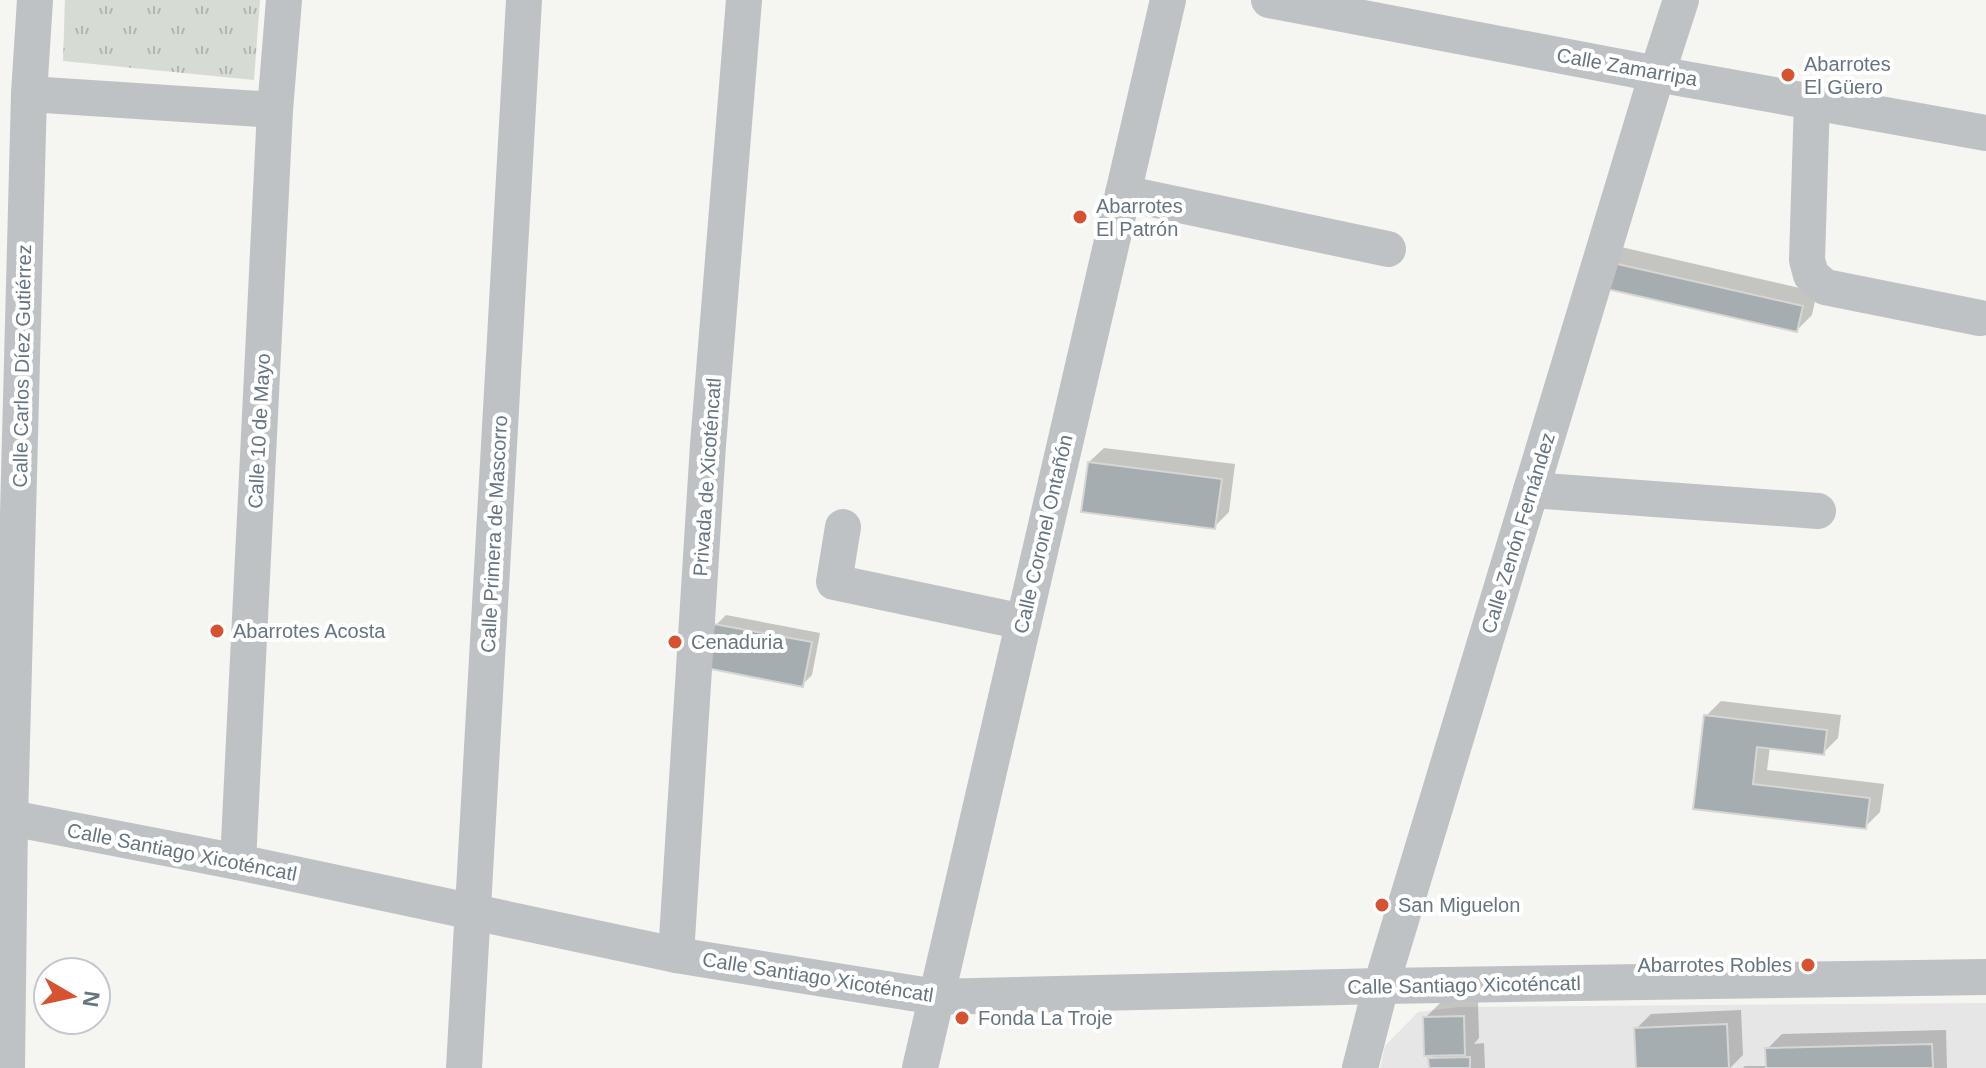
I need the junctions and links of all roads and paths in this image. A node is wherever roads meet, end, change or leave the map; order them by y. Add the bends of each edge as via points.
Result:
1 (35, 0) edge
2 (284, 0) edge
3 (524, 0) edge
4 (744, 0) edge
5 (1168, 0) edge
6 (1269, 0) edge
7 (1681, 0) edge
8 (1657, 74) junction
9 (29, 94) junction
10 (1812, 100) junction
11 (275, 110) junction
12 (1986, 133) edge
13 (1123, 193) junction
14 (1388, 249) dead end
15 (1980, 318) dead end
16 (1531, 490) junction
17 (1818, 511) dead end
18 (843, 527) dead end
19 (1023, 622) junction
20 (5, 818) edge
21 (238, 862) junction
22 (473, 912) junction
23 (676, 955) junction
24 (1986, 977) edge
25 (1381, 986) junction
26 (936, 997) junction
27 (7, 1068) edge
28 (464, 1068) edge
29 (920, 1068) edge
30 (1360, 1068) edge

1 - 9 street, Calle Carlos Díez Gutiérrez
2 - 11 street, Calle 10 de Mayo
3 - 22 street, Calle Primera de Mascorro
4 - 23 street, Privada de Xicoténcatl via 708,445
5 - 13 street, Calle Coronel Ontañón
6 - 8 street, Calle Zamarripa
7 - 8 street, Calle Zenón Fernández
8 - 10 street, Calle Zamarripa
8 - 16 street, Calle Zenón Fernández
9 - 11 street
9 - 20 street, Calle Carlos Díez Gutiérrez
10 - 12 street, Calle Zamarripa
10 - 15 street via 1807,260 1811,275 1825,287
11 - 21 street, Calle 10 de Mayo
13 - 14 street
13 - 19 street, Calle Coronel Ontañón
16 - 17 street
16 - 25 street, Calle Zenón Fernández
18 - 19 street via 834,582
19 - 26 street, Calle Coronel Ontañón
20 - 21 street, Calle Santiago Xicoténcatl
20 - 27 street, Calle Carlos Díez Gutiérrez
21 - 22 street, Calle Santiago Xicoténcatl
22 - 23 street, Calle Santiago Xicoténcatl
22 - 28 street, Calle Primera de Mascorro
23 - 26 street, Calle Santiago Xicoténcatl
24 - 25 street, Calle Santiago Xicoténcatl
25 - 26 street, Calle Santiago Xicoténcatl
25 - 30 street, Calle Zenón Fernández
26 - 29 street, Calle Coronel Ontañón

